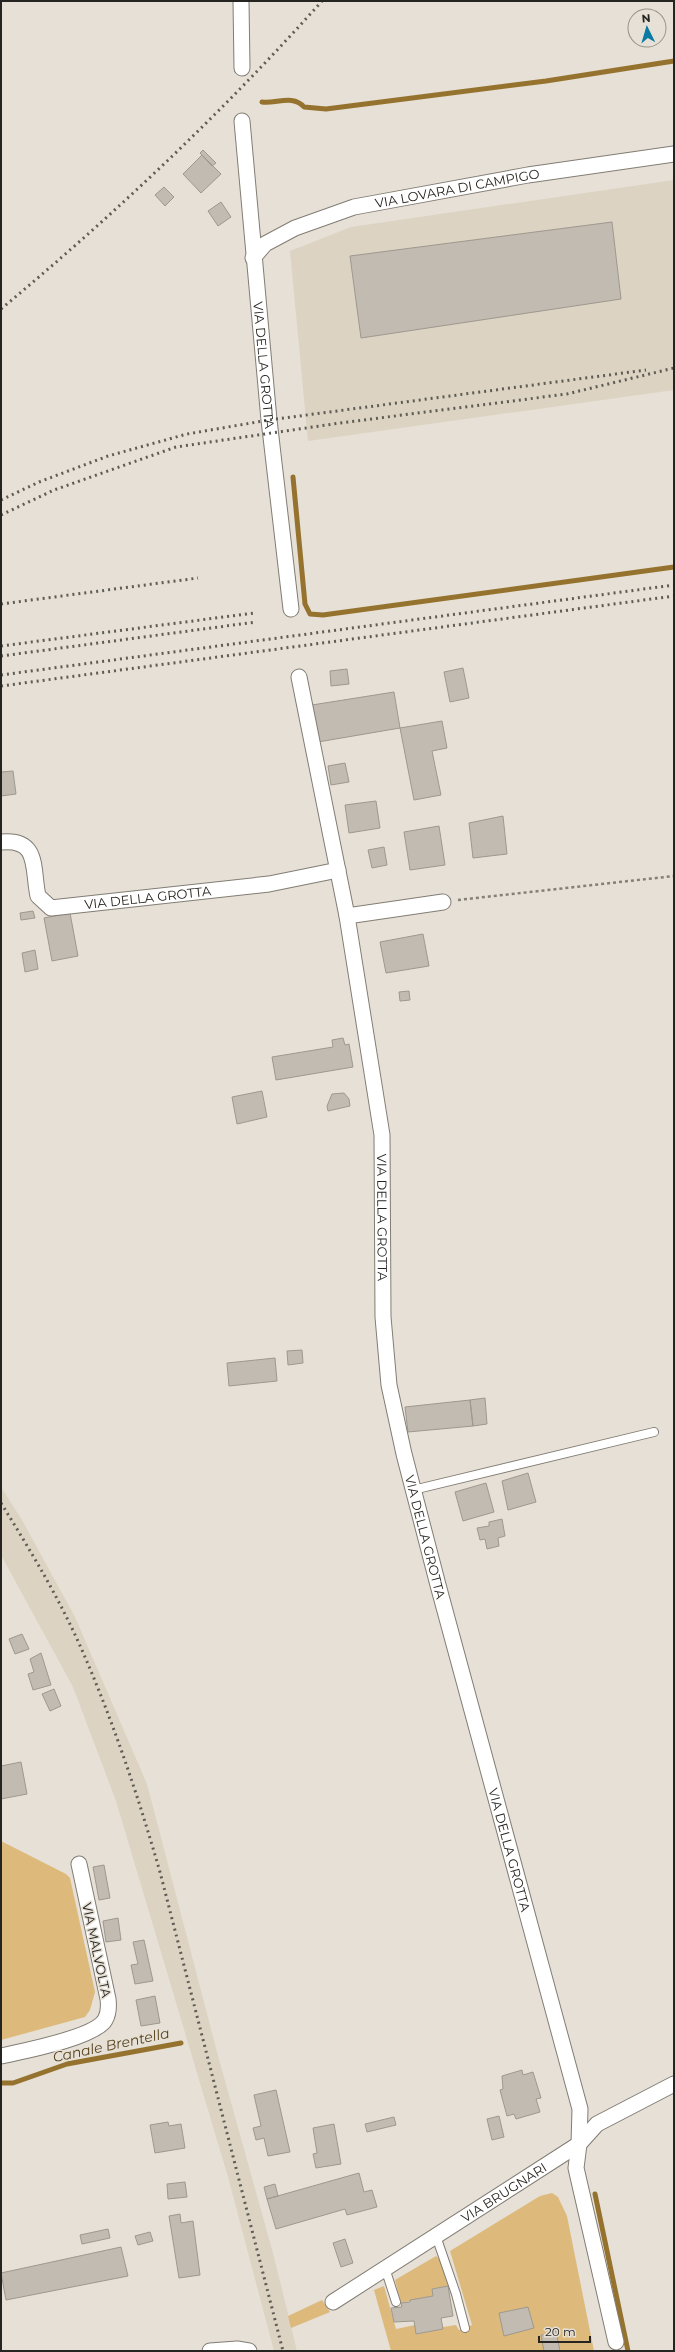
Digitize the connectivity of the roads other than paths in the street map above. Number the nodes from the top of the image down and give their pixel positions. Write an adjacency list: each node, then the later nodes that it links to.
1 (241, 1): 2 (street)
2 (242, 68)
3 (242, 121): 5 (street, VIA DELLA GROTTA)
4 (674, 154): 5 (street, VIA LOVARA DI CAMPIGO)
5 (253, 258): 6 (street, VIA DELLA GROTTA)
6 (291, 608)
7 (300, 677): 9 (street, VIA DELLA GROTTA)
8 (1, 842): 9 (street, VIA DELLA GROTTA)
9 (338, 870): 11 (street, VIA DELLA GROTTA)
10 (443, 902): 11 (street)
11 (346, 916): 13 (street, VIA DELLA GROTTA)
12 (654, 1432): 13 (lane)
13 (413, 1490): 17 (street, VIA DELLA GROTTA)
14 (80, 1864): 15 (street, VIA MALVOLTA)
15 (1, 2056)
16 (674, 2084): 17 (street, VIA BRUGNARI)
17 (579, 2144): 18 (street, VIA BRUGNARI); 23 (street, VIA DELLA GROTTA)
18 (436, 2236): 19 (street, VIA BRUGNARI); 22 (lane)
19 (385, 2268): 20 (street, VIA BRUGNARI); 21 (lane)
20 (333, 2302)
21 (396, 2302)
22 (465, 2328)
23 (616, 2342)
24 (210, 2351): 25 (street)
25 (249, 2351)

